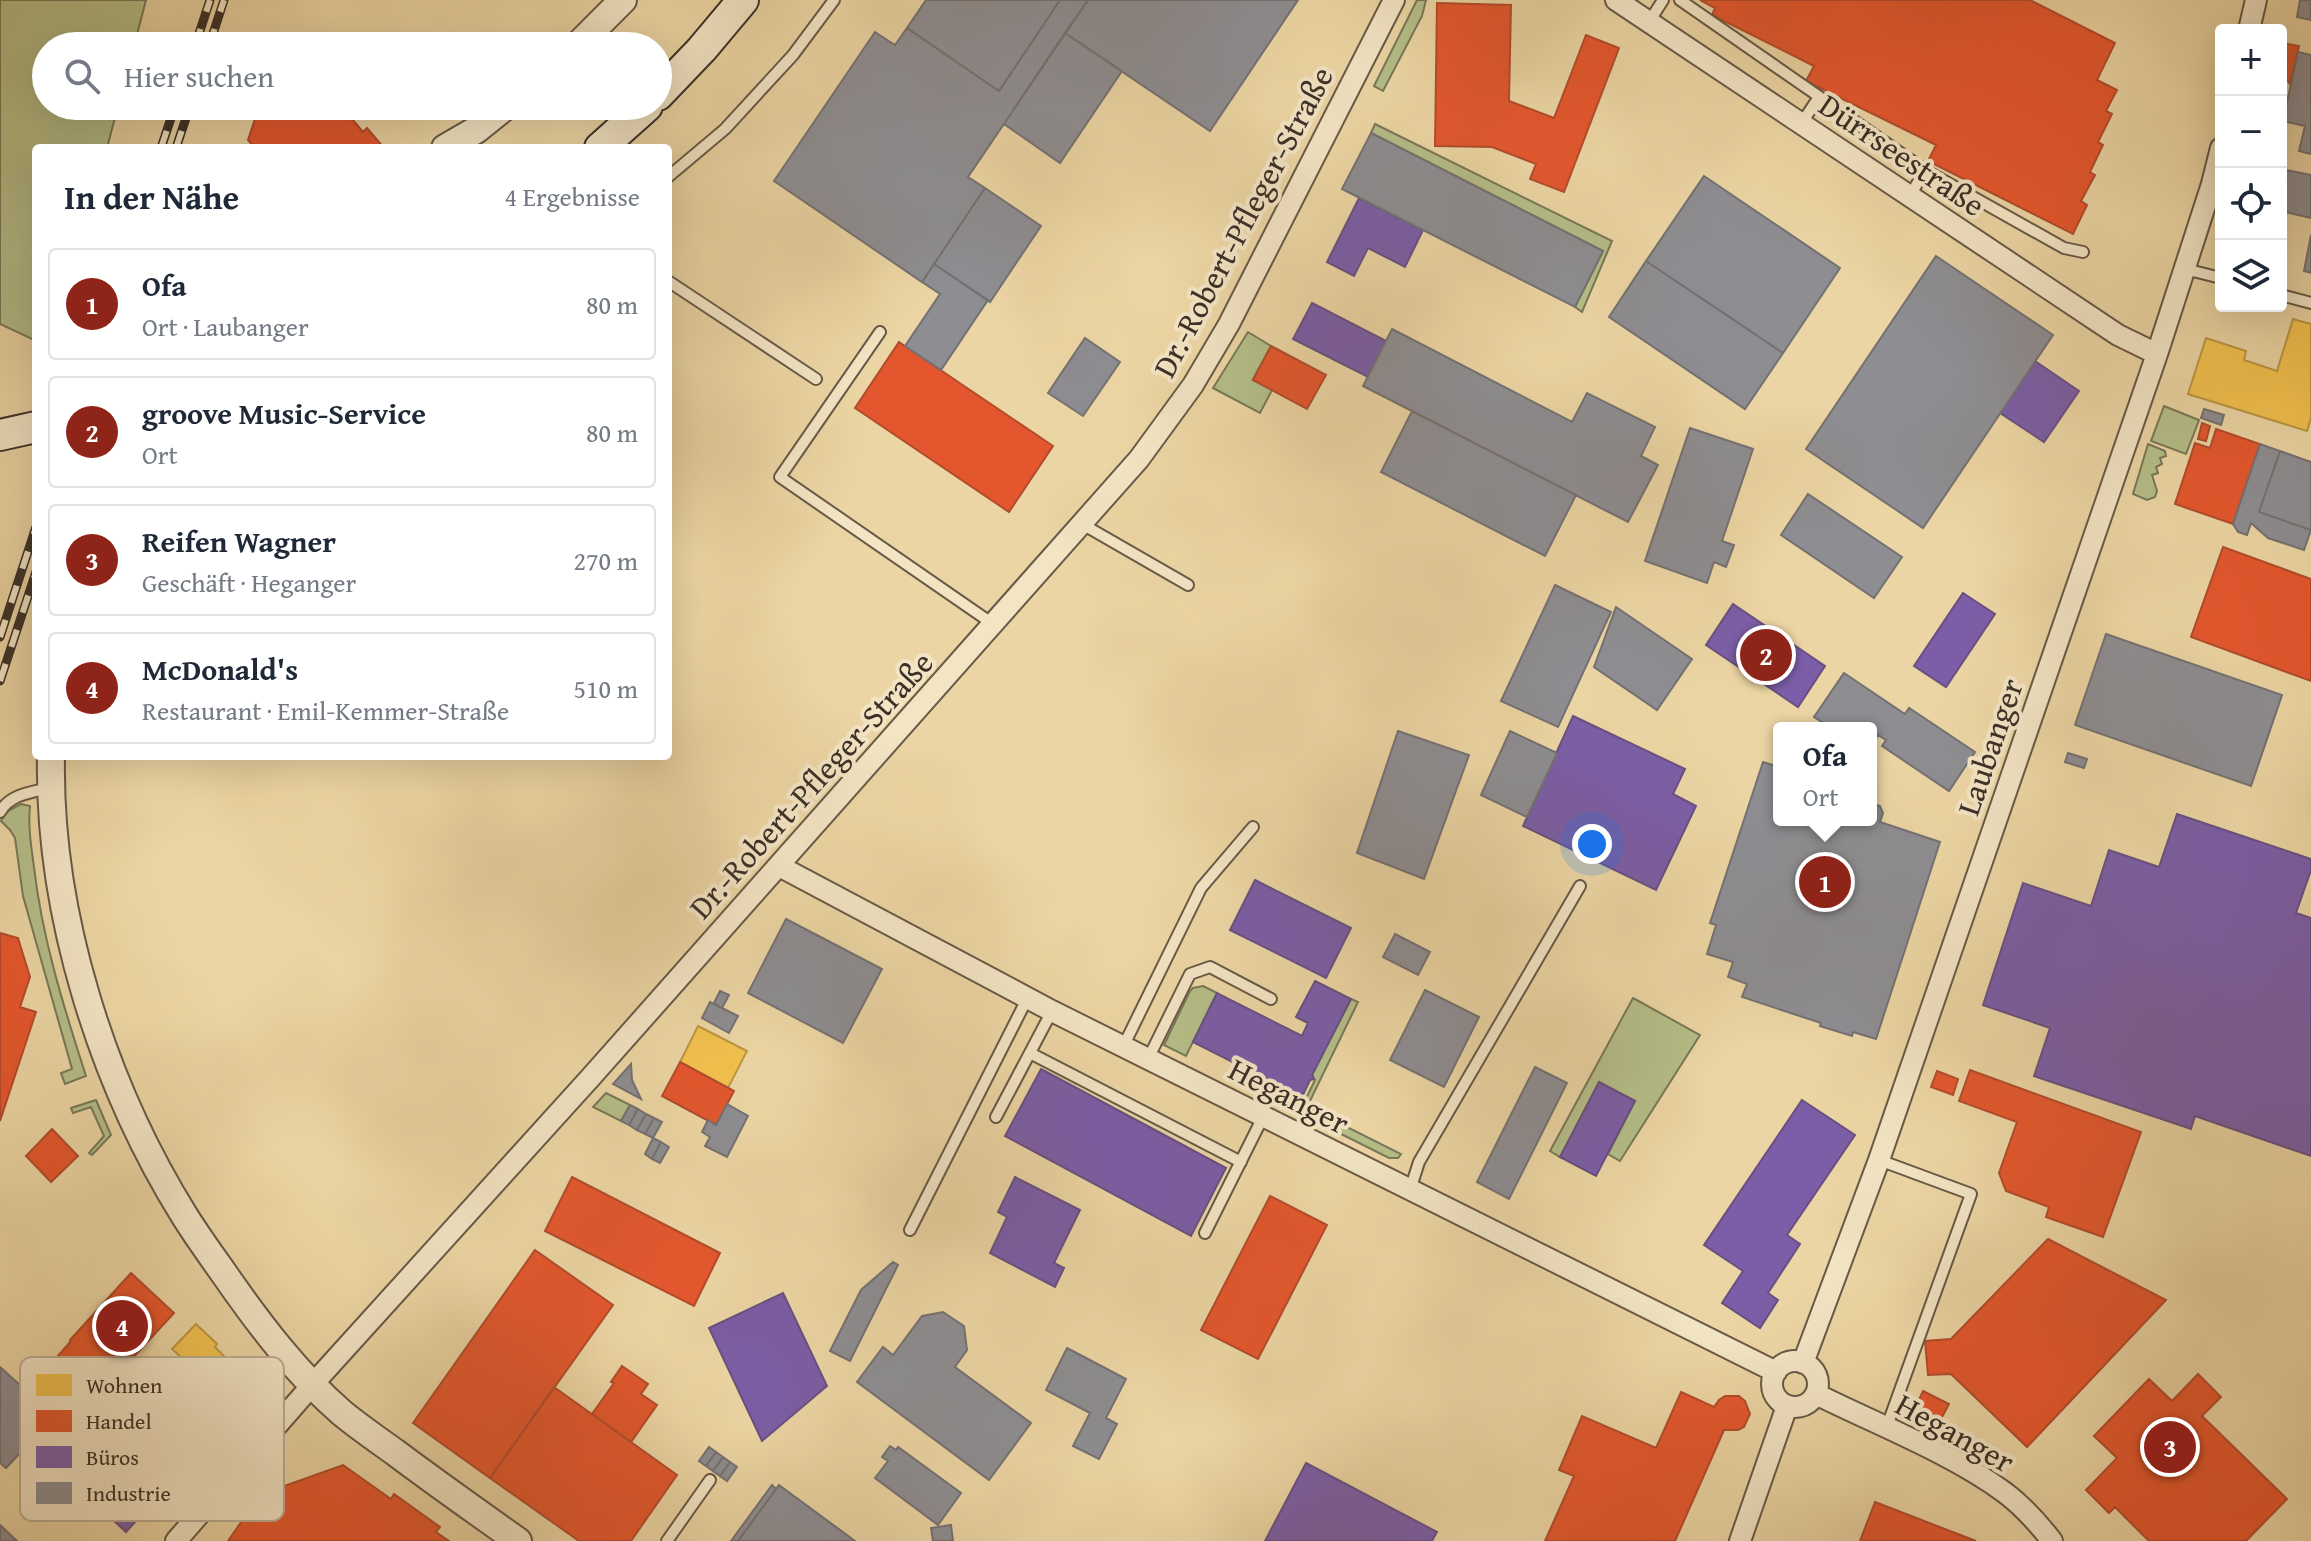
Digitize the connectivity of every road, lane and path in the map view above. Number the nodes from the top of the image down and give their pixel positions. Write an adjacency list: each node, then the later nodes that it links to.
1 (623, 0): 11 (street)
2 (743, 0): 12 (main road)
3 (834, 0): 21 (lane)
4 (1394, 0): 34 (street, Dr.-Robert-Pfleger-Straße)
5 (1616, 0): 9 (street, Dürrseestraße)
6 (1663, 0): 9 (lane)
7 (1680, 0): 13 (lane)
8 (2256, 0): 10 (street)
9 (1649, 22): 16 (street, Dürrseestraße)
10 (2250, 24)
11 (591, 32)
12 (672, 80)
13 (1819, 97): 16 (lane); 20 (lane)
14 (488, 120): 17 (street)
15 (631, 120): 18 (main road)
16 (1801, 124): 22 (street, Dürrseestraße)
17 (452, 144)
18 (604, 144)
19 (2216, 168): 24 (street, Laubanger)
20 (1925, 170): 22 (lane); 23 (lane)
21 (672, 174)
22 (1910, 196): 30 (street, Dürrseestraße)
23 (2083, 252)
24 (2185, 269): 25 (lane); 30 (street, Laubanger)
25 (2215, 276)
26 (672, 284): 31 (lane)
27 (2287, 297): 28 (lane)
28 (2311, 303)
29 (880, 332): 36 (lane)
30 (2157, 354): 51 (street, Laubanger)
31 (816, 379)
32 (32, 428): 33 (main road)
33 (0, 435)
34 (1082, 524): 35 (lane); 36 (street, Dr.-Robert-Pfleger-Straße)
35 (1188, 585)
36 (993, 624): 41 (street, Dr.-Robert-Pfleger-Straße)
37 (51, 760): 38 (street)
38 (50, 788): 39 (lane); 58 (street)
39 (0, 812)
40 (1253, 827): 46 (lane)
41 (779, 866): 43 (street, Heganger); 58 (street, Dr.-Robert-Pfleger-Straße)
42 (1580, 886): 53 (lane)
43 (1027, 999): 45 (street, Heganger); 54 (lane)
44 (1271, 999): 48 (lane)
45 (1052, 1011): 46 (street, Heganger); 47 (lane)
46 (1123, 1047): 48 (street, Heganger)
47 (1030, 1053): 49 (lane); 52 (lane)
48 (1148, 1059): 50 (street, Heganger)
49 (996, 1117)
50 (1263, 1117): 52 (lane); 53 (street, Heganger)
51 (1879, 1160): 56 (street, Laubanger); 62 (lane)
52 (1241, 1162): 55 (lane)
53 (1410, 1190): 57 (street, Heganger)
54 (910, 1230)
55 (1205, 1233)
56 (1803, 1363): 57 (street); 59 (street)
57 (1776, 1372): 60 (street)
58 (313, 1384): 61 (street, Dr.-Robert-Pfleger-Straße); 66 (street)
59 (1816, 1394): 60 (street); 62 (street, Heganger)
60 (1787, 1406): 68 (street)
61 (284, 1417)
62 (1886, 1429): 69 (street, Heganger)
63 (710, 1480): 67 (lane)
64 (193, 1521): 65 (street, Dr.-Robert-Pfleger-Straße)
65 (176, 1541)
66 (518, 1541)
67 (667, 1541)
68 (1740, 1541)
69 (2052, 1541)

